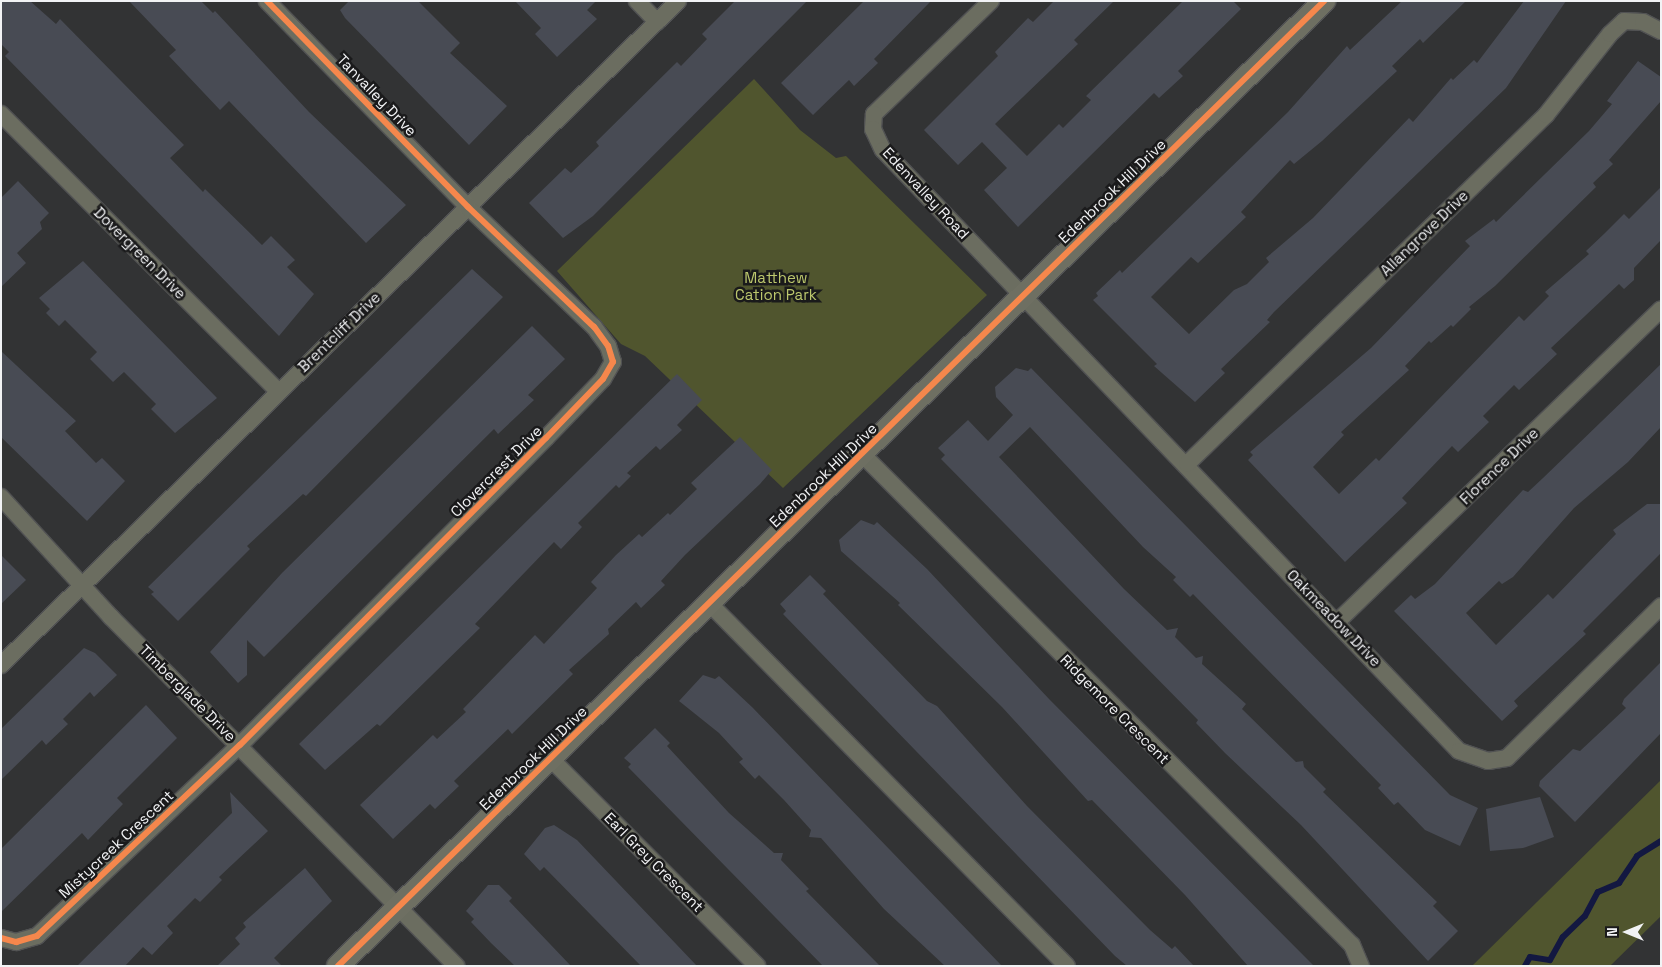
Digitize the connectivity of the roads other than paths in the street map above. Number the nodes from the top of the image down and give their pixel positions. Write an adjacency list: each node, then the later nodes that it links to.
1 (267, 1): 9 (street, Tanvalley Drive)
2 (637, 1): 6 (street)
3 (678, 1): 6 (street, Brentcliff Drive)
4 (991, 1): 10 (street, Edenvalley Road)
5 (1324, 1): 10 (street, Edenbrook Hill Drive)
6 (657, 22): 9 (street, Brentcliff Drive)
7 (1661, 31): 14 (street, Allangrove Drive)
8 (5, 124): 12 (street, Dovergreen Drive)
9 (468, 206): 12 (street, Brentcliff Drive); 21 (street, Clovercrest Drive)
10 (1024, 294): 13 (street, Edenbrook Hill Drive); 14 (street, Oakmeadow Drive)
11 (1661, 309): 19 (street, Florence Drive)
12 (278, 391): 16 (street, Brentcliff Drive)
13 (863, 455): 17 (street, Edenbrook Hill Drive); 29 (street, Ridgemore Crescent)
14 (1187, 464): 19 (street, Oakmeadow Drive)
15 (1, 497): 16 (street, Timberglade Drive)
16 (84, 584): 20 (street, Brentcliff Drive); 21 (street, Timberglade Drive)
17 (710, 604): 22 (street, Edenbrook Hill Drive); 28 (street)
18 (1661, 606): 19 (street, Oakmeadow Drive)
19 (1337, 622)
20 (1, 665)
21 (240, 745): 23 (street, Timberglade Drive); 24 (street, Mistycreek Crescent)
22 (551, 759): 23 (street, Edenbrook Hill Drive); 27 (street, Earl Grey Crescent)
23 (400, 906): 25 (street, Edenbrook Hill Drive); 26 (street, Timberglade Drive)
24 (1, 938)
25 (338, 966)
26 (456, 966)
27 (757, 966)
28 (1067, 966)
29 (1361, 966)

